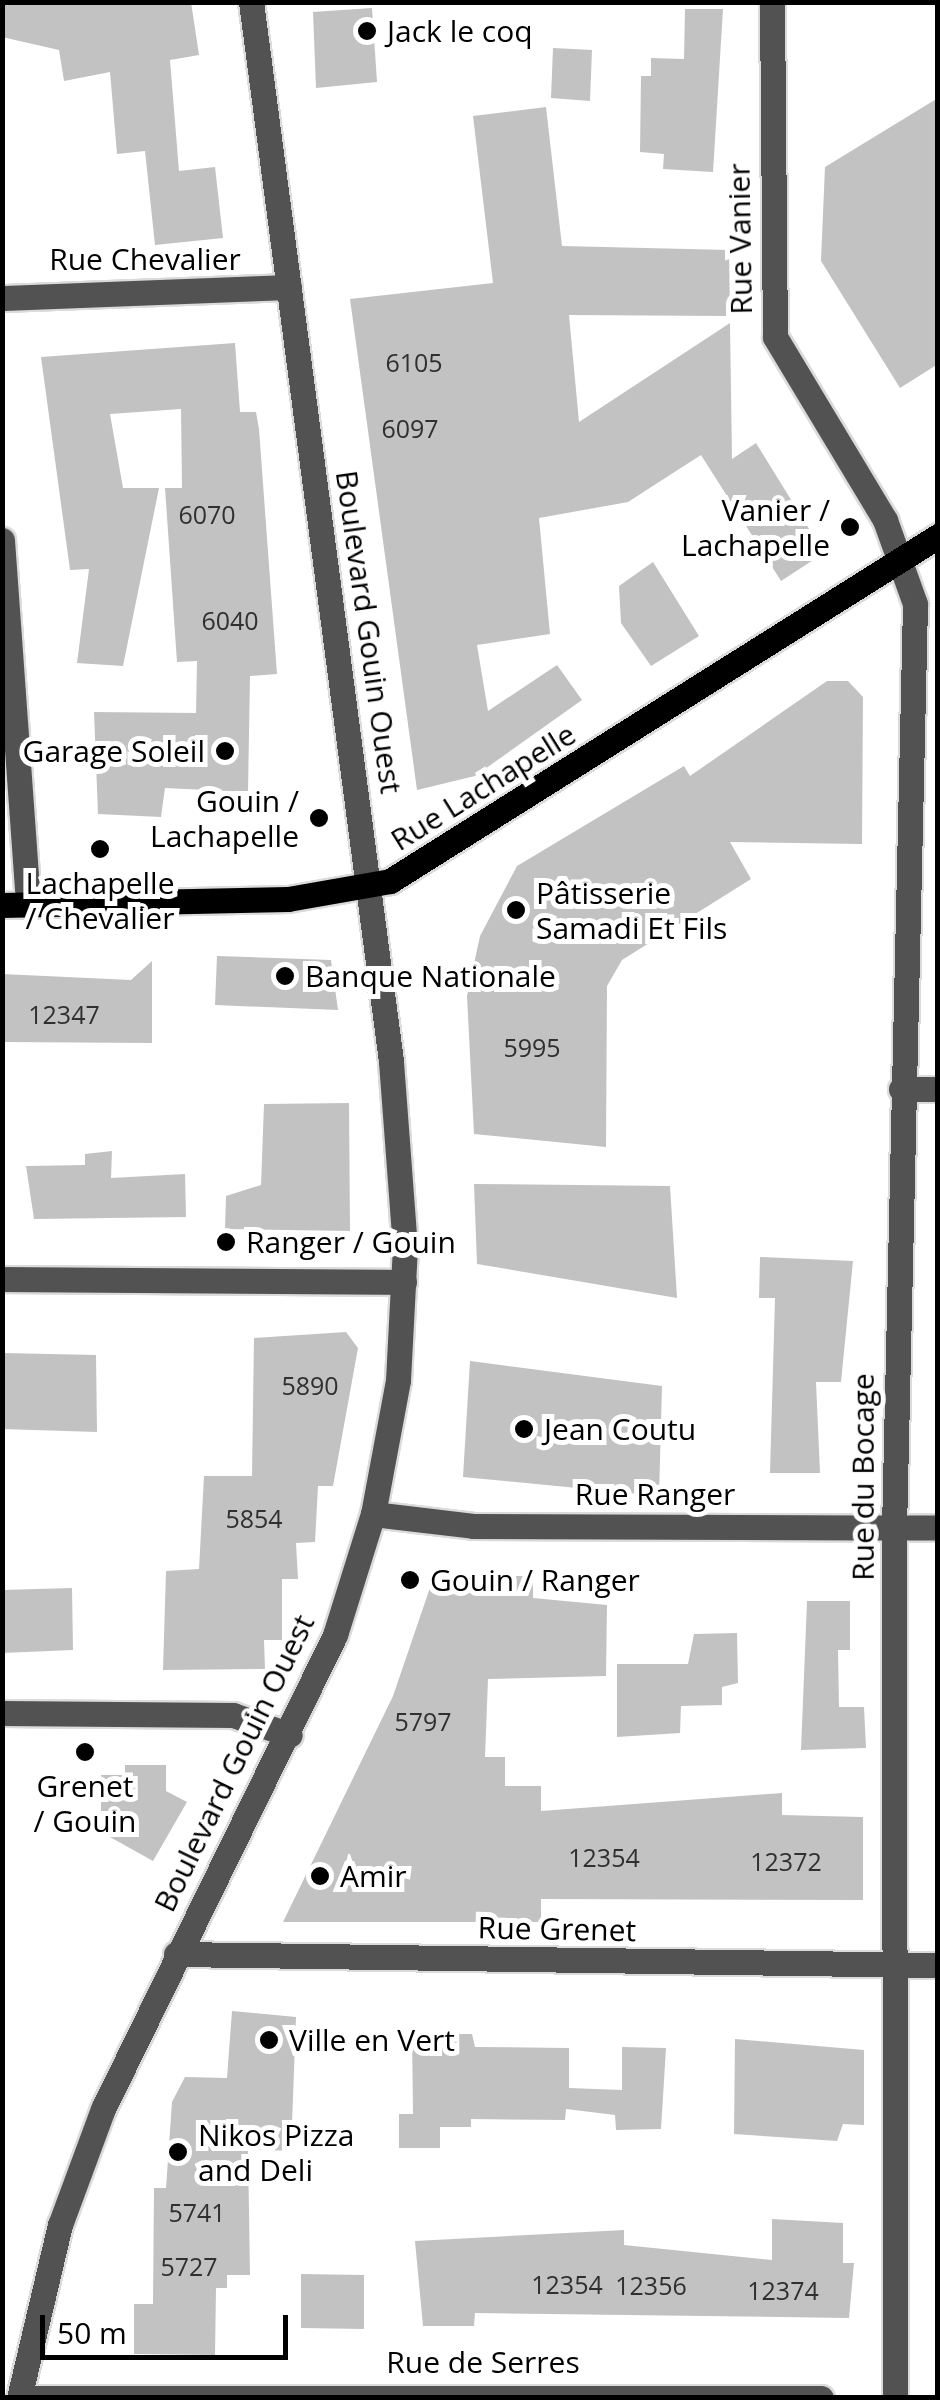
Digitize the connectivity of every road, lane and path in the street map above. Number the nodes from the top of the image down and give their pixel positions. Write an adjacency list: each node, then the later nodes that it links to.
1 (251, 2): 3 (street, Boulevard Gouin Ouest)
2 (772, 2): 7 (street, Rue Vanier)
3 (289, 288): 4 (street, Rue Chevalier); 8 (street, Boulevard Gouin Ouest)
4 (2, 298)
5 (938, 536): 7 (main road, Rue Lachapelle)
6 (2, 540): 9 (street)
7 (902, 560): 8 (main road, Rue Lachapelle); 10 (street, Rue du Bocage)
8 (371, 886): 9 (main road, Rue Lachapelle); 13 (street, Boulevard Gouin Ouest)
9 (15, 905)
10 (901, 1089): 11 (street); 15 (street, Rue du Bocage)
11 (938, 1089)
12 (2, 1279): 13 (street)
13 (404, 1282): 14 (street, Boulevard Gouin Ouest)
14 (373, 1514): 15 (street, Rue Ranger); 18 (street, Boulevard Gouin Ouest)
15 (894, 1528): 16 (street, Rue Ranger); 20 (street, Rue du Bocage)
16 (938, 1528)
17 (2, 1713): 18 (street)
18 (290, 1735): 19 (street, Boulevard Gouin Ouest)
19 (176, 1954): 20 (street, Rue Grenet); 22 (street, Boulevard Gouin Ouest)
20 (899, 1965): 21 (street, Rue Grenet); 24 (street, Rue du Bocage)
21 (938, 1965)
22 (21, 2398): 23 (street, Rue de Serres)
23 (822, 2398)
24 (895, 2398)

